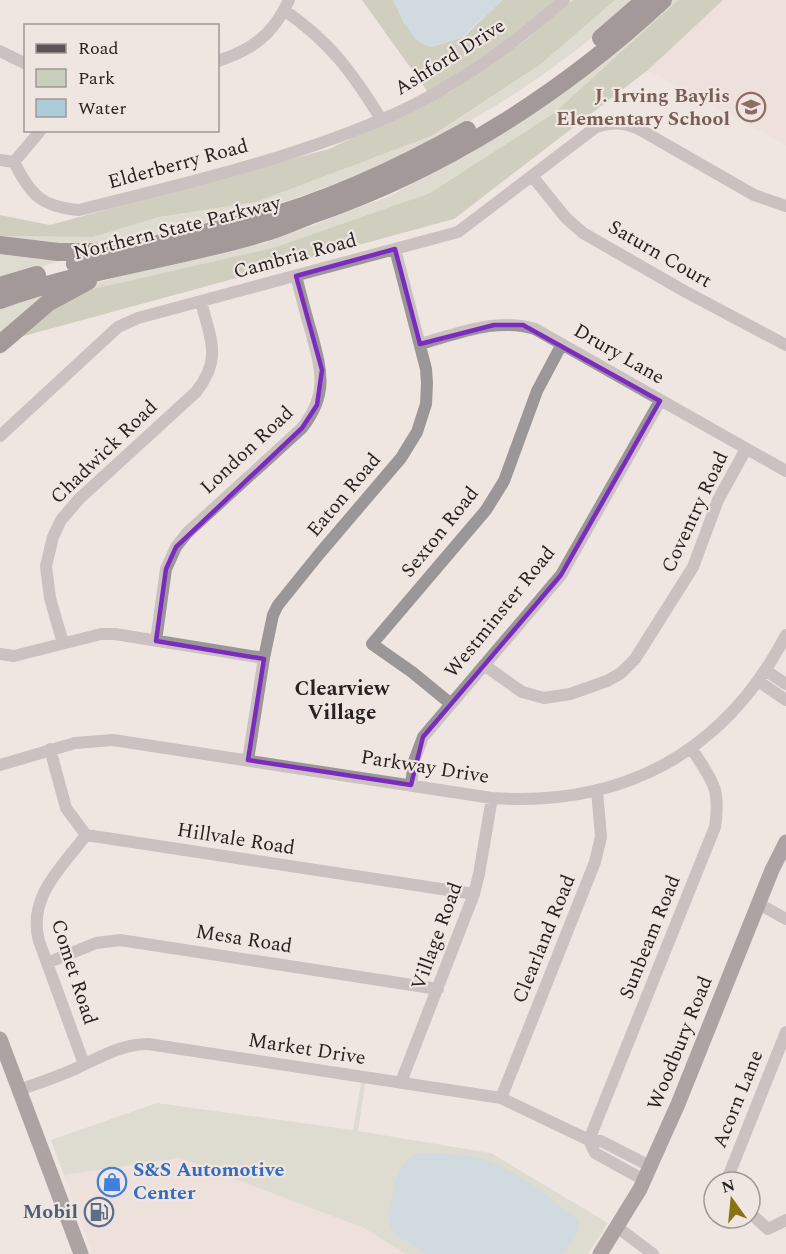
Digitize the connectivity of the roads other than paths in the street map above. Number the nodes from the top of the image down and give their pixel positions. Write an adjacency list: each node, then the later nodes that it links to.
1 (564, 0): 8 (street, Ashford Drive)
2 (645, 0): 16 (highway, Northern State Parkway)
3 (663, 0): 16 (highway, Northern State Parkway)
4 (286, 5): 6 (street); 8 (street)
5 (0, 51): 7 (street)
6 (219, 61)
7 (24, 63)
8 (381, 119): 11 (street, Elderberry Road)
9 (39, 132): 11 (street)
10 (0, 160): 11 (street)
11 (14, 162)
12 (532, 176): 13 (street, Cambria Road); 15 (street, Cambria Road); 24 (street, Saturn Court)
13 (786, 206)
14 (0, 245): 16 (highway)
15 (395, 249): 17 (street, Cambria Road); 22 (street, Eaton Road)
16 (136, 256): 18 (highway, Northern State Parkway); 19 (highway, Northern State Parkway); 21 (highway)
17 (296, 276): 20 (street, Cambria Road); 30 (street, London Road)
18 (0, 286)
19 (0, 300)
20 (201, 301): 26 (street, Cambria Road); 31 (street, Chadwick Road)
21 (0, 344)
22 (420, 344): 23 (street, Drury Lane); 33 (street, Eaton Road)
23 (562, 344): 25 (street, Drury Lane); 38 (street, Sexton Road)
24 (786, 345)
25 (660, 401): 27 (street, Drury Lane); 34 (street, Westminster Road)
26 (0, 436)
27 (746, 449): 28 (street, Drury Lane); 34 (street, Coventry Road)
28 (786, 471)
29 (786, 634): 35 (street, Parkway Drive)
30 (156, 641): 31 (street); 33 (street)
31 (63, 643): 32 (street)
32 (0, 654)
33 (264, 658): 41 (street, Eaton Road)
34 (484, 665): 38 (street, Westminster Road)
35 (761, 676): 36 (street); 37 (street); 40 (street, Parkway Drive)
36 (786, 684)
37 (786, 700)
38 (450, 704): 43 (street, Westminster Road)
39 (50, 749): 41 (street, Parkway Drive); 42 (street, Parkway Drive); 46 (street)
40 (692, 749): 44 (street, Parkway Drive); 59 (street, Sunbeam Road)
41 (248, 760): 43 (street, Parkway Drive)
42 (0, 765)
43 (411, 785): 45 (street, Parkway Drive)
44 (597, 791): 45 (street, Parkway Drive); 58 (street, Clearland Road)
45 (492, 798): 48 (street, Village Road)
46 (86, 834): 48 (street, Hillvale Road); 51 (street, Comet Road)
47 (786, 842): 49 (main road, Woodbury Road)
48 (474, 894): 52 (street, Village Road)
49 (759, 904): 50 (street); 61 (main road, Woodbury Road)
50 (786, 920)
51 (47, 963): 52 (street, Mesa Road); 55 (street, Comet Road)
52 (438, 988): 56 (street, Village Road)
53 (786, 1032): 60 (street, Acorn Lane)
54 (0, 1039): 57 (main road)
55 (84, 1064): 56 (street, Market Drive); 57 (street, Market Drive)
56 (401, 1082): 58 (street, Market Drive)
57 (19, 1090): 65 (main road)
58 (501, 1098): 59 (street, Market Drive)
59 (589, 1140): 61 (street, Market Drive)
60 (731, 1170)
61 (647, 1173): 64 (main road, Woodbury Road)
62 (786, 1220): 63 (street)
63 (762, 1224)
64 (617, 1227): 66 (main road, Woodbury Road); 67 (street)
65 (81, 1254)
66 (600, 1254)
67 (653, 1254)

